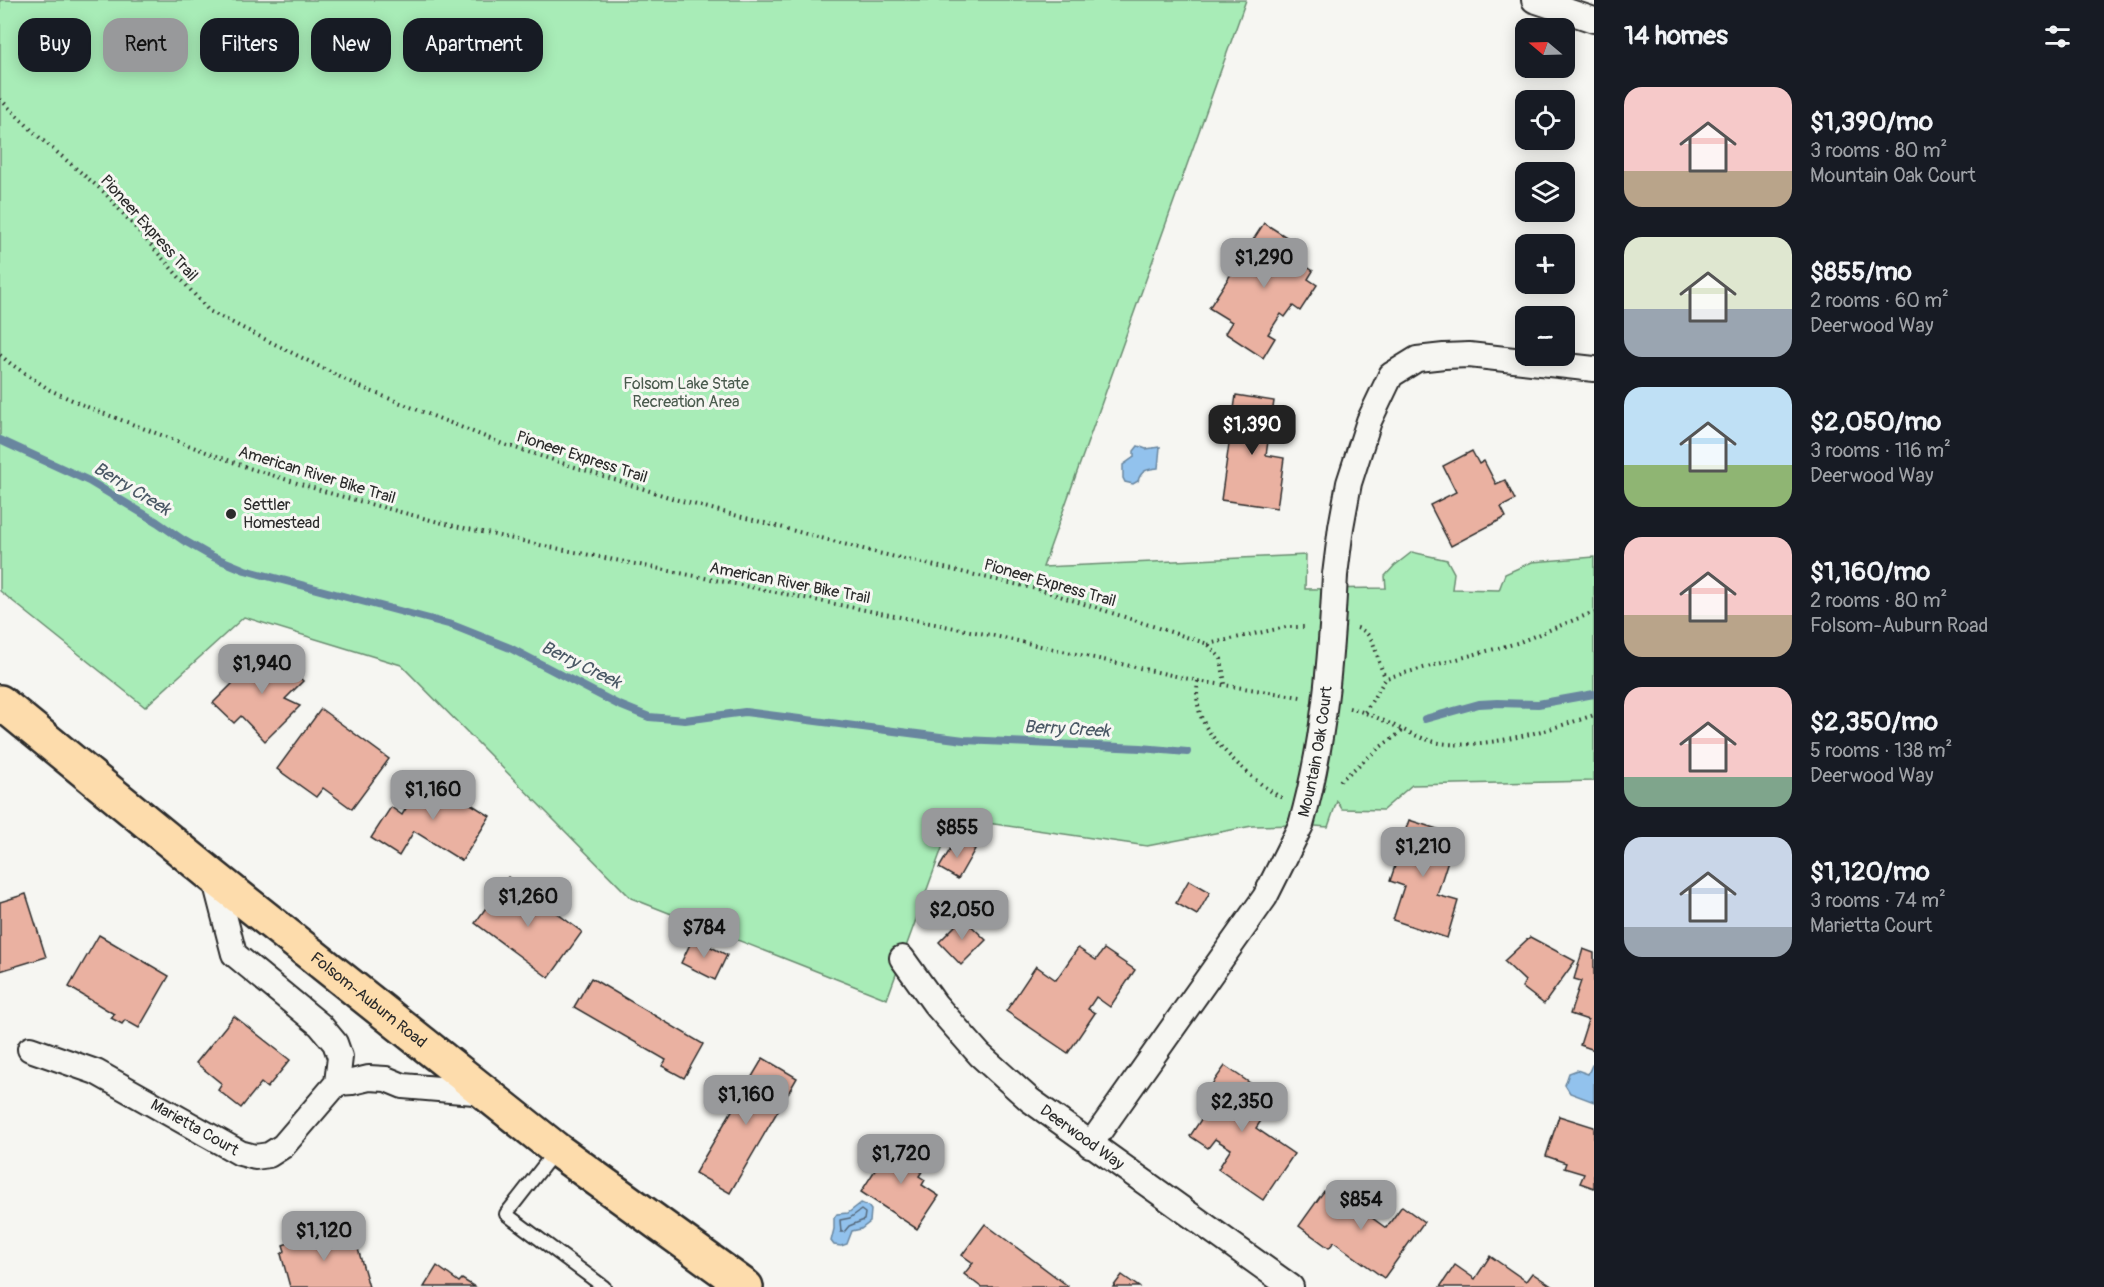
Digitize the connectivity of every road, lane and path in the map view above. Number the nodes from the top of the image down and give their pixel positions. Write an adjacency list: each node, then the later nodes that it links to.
1 (1534, 0): 2 (street)
2 (1594, 20)
3 (0, 99): 8 (path, Pioneer Express Trail)
4 (0, 355): 10 (path, American River Bike Trail)
5 (1594, 369): 7 (street, Mountain Oak Court, bridge)
6 (1594, 612): 9 (path)
7 (1331, 628): 8 (path); 9 (path); 18 (street, Mountain Oak Court, bridge)
8 (1208, 644): 11 (path)
9 (1386, 678): 15 (path)
10 (1198, 681): 11 (path, American River Bike Trail); 19 (path)
11 (1225, 685): 12 (path, American River Bike Trail)
12 (1311, 699)
13 (0, 702): 20 (main road, Folsom-Auburn Road)
14 (1344, 707): 15 (path)
15 (1365, 712): 17 (path)
16 (1594, 715): 17 (path)
17 (1404, 730): 18 (path)
18 (1313, 780): 19 (street, Mountain Oak Court, bridge)
19 (1303, 816): 25 (street, Mountain Oak Court)
20 (214, 877): 23 (street); 24 (main road, Folsom-Auburn Road)
21 (902, 958): 25 (street, Deerwood Way)
22 (30, 1049): 23 (street, Marietta Court)
23 (337, 1083): 24 (street)
24 (486, 1093): 26 (main road, Folsom-Auburn Road)
25 (1090, 1145): 29 (street, Deerwood Way)
26 (557, 1149): 27 (lane); 28 (main road, Folsom-Auburn Road)
27 (604, 1287)
28 (746, 1287)
29 (1291, 1287)

